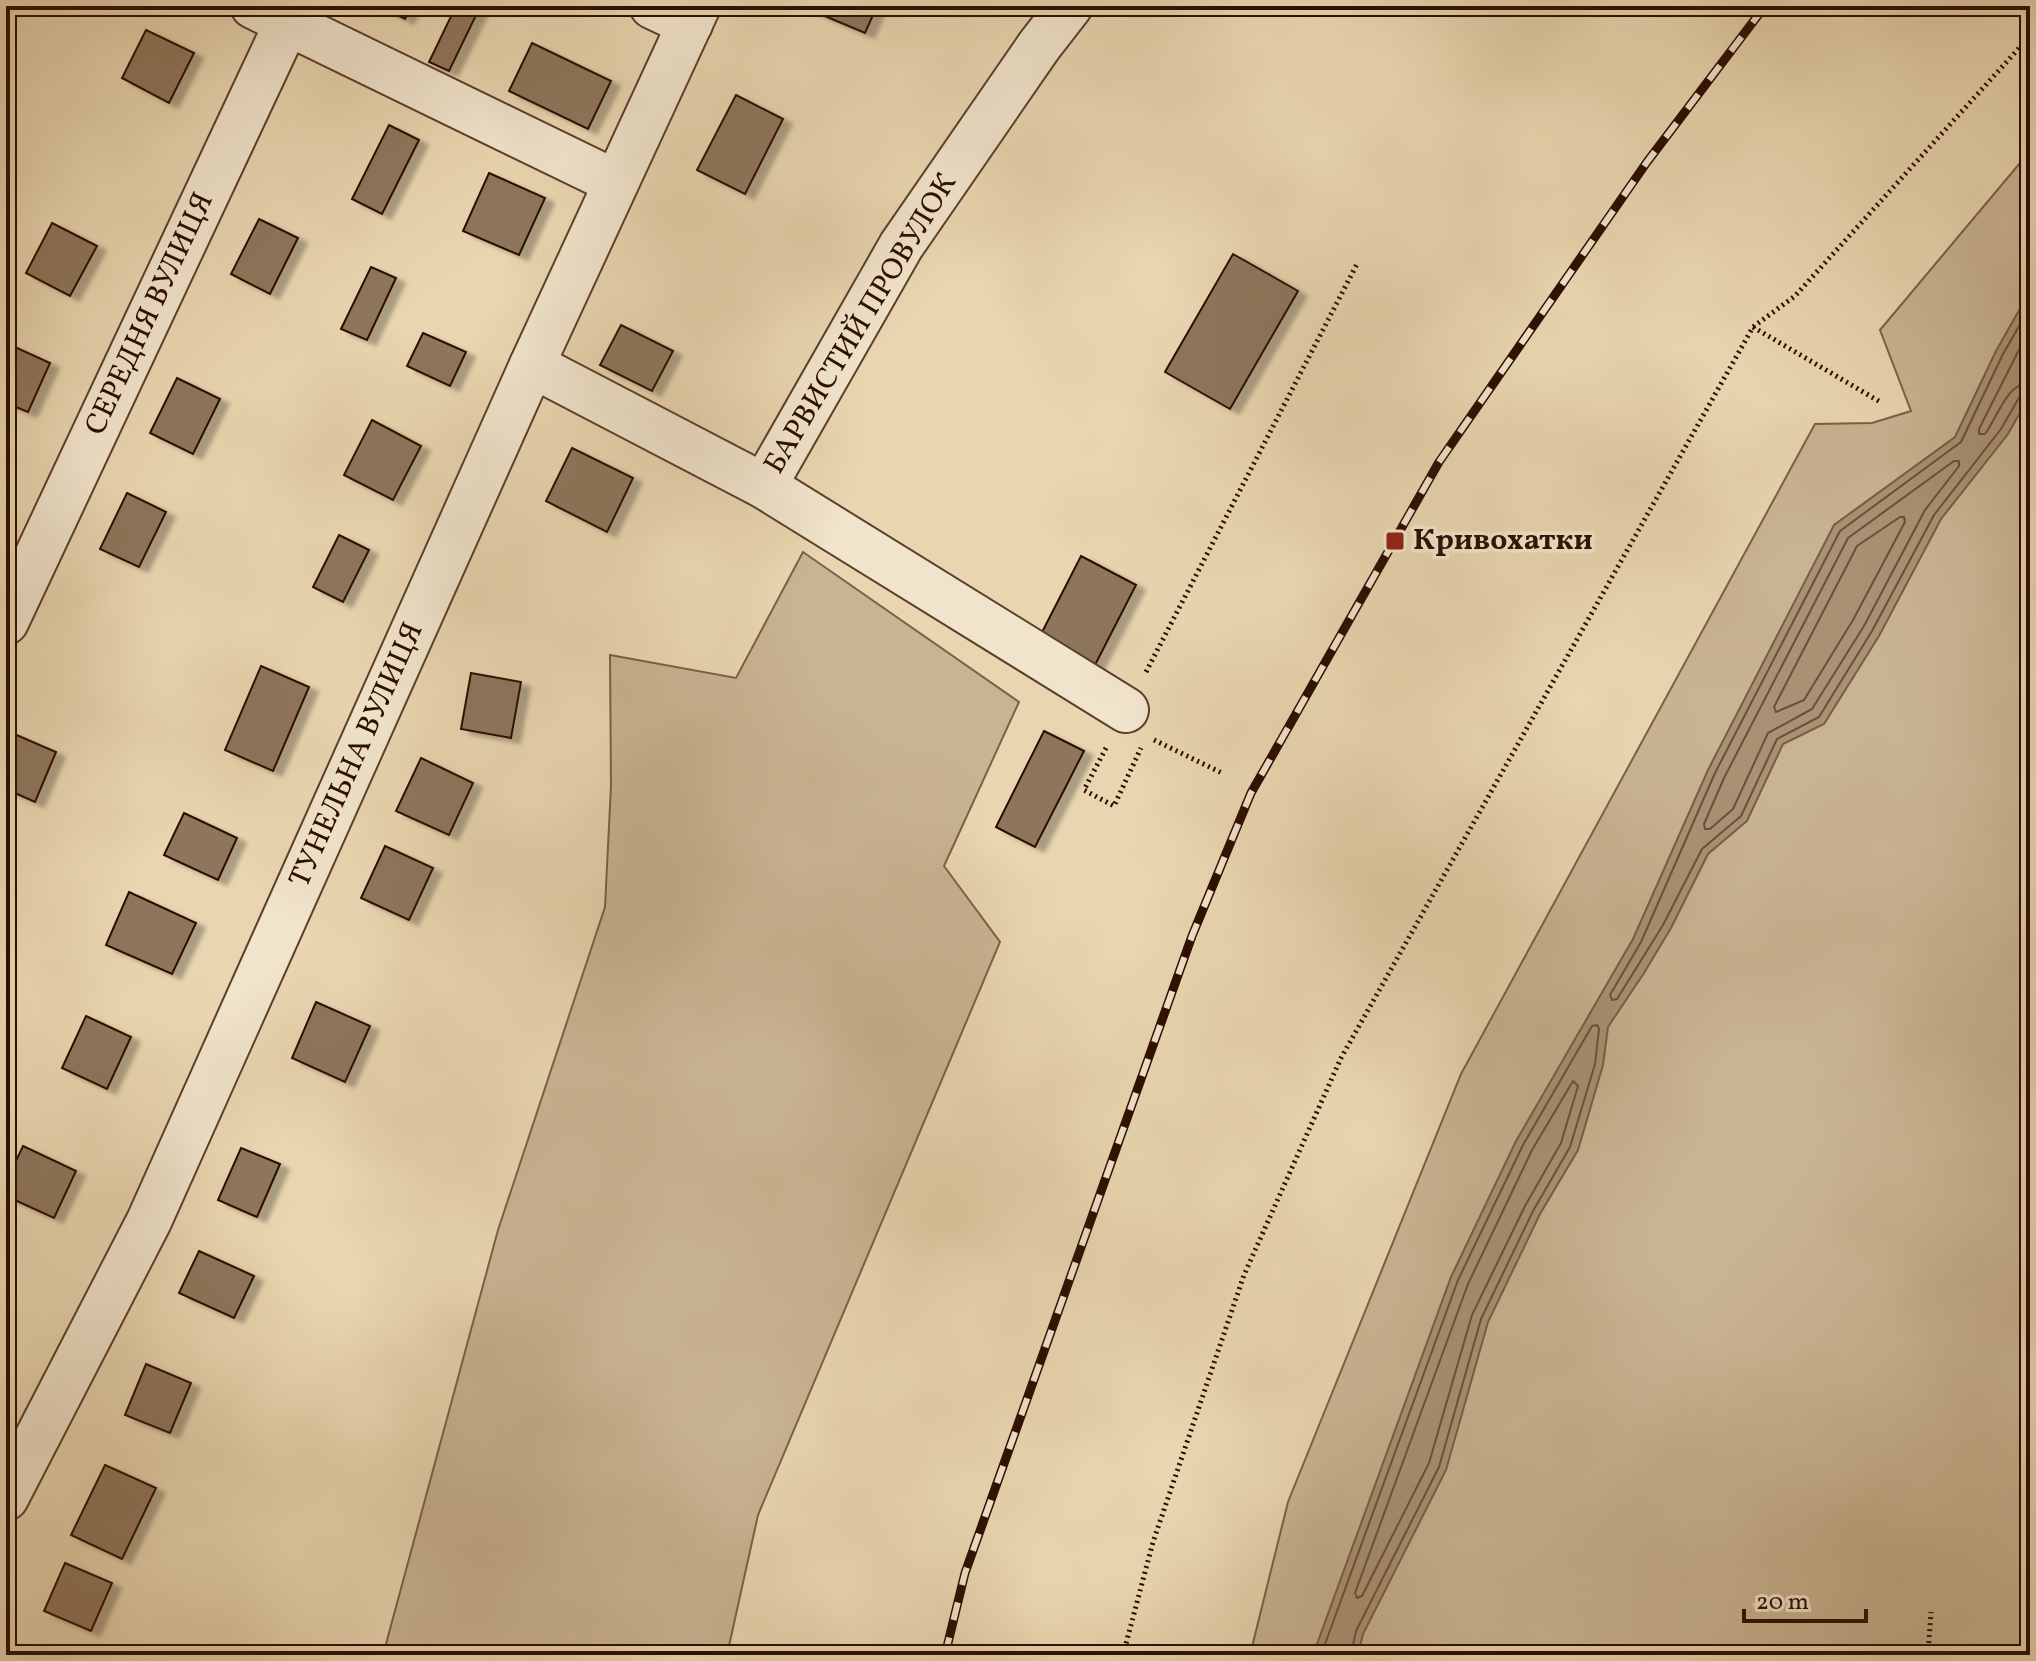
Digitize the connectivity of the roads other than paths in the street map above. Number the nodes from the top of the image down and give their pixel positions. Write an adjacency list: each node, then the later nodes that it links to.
1 (1070, 6): 6 (street, БАРВИСТИЙ ПРОВУЛОК)
2 (278, 11): 4 (street); 7 (street, СЕРЕДНЯ ВУЛИЦЯ)
3 (680, 12): 4 (street, ТУНЕЛЬНА ВУЛИЦЯ)
4 (615, 182): 5 (street, ТУНЕЛЬНА ВУЛИЦЯ)
5 (532, 365): 6 (street, БАРВИСТИЙ ПРОВУЛОК); 9 (street, ТУНЕЛЬНА ВУЛИЦЯ)
6 (764, 486): 8 (street, БАРВИСТИЙ ПРОВУЛОК)
7 (6, 622)
8 (1126, 710)
9 (6, 1498)

